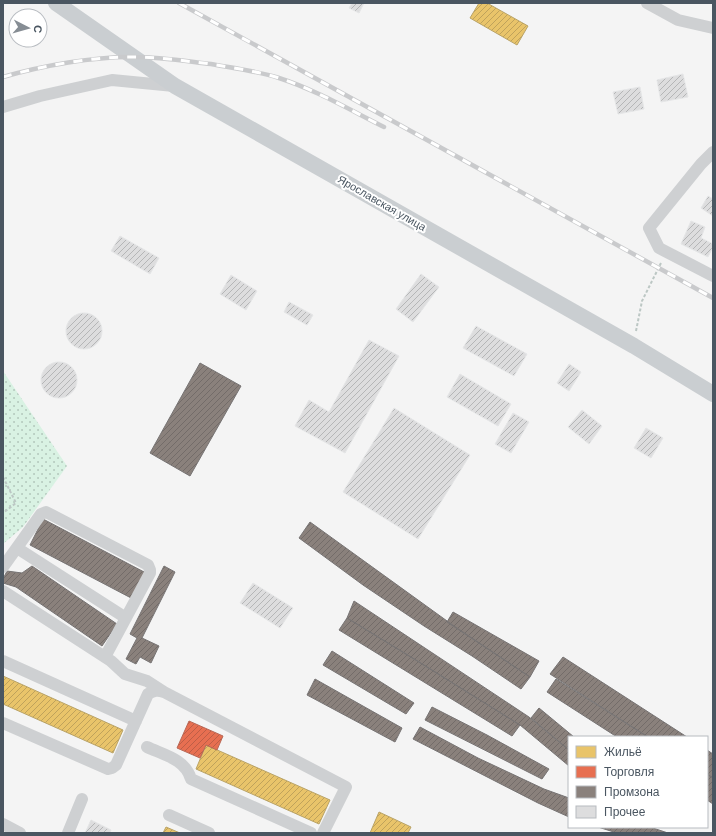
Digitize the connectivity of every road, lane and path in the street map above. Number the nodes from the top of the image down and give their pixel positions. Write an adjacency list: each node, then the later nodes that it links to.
1 (56, 3): 4 (main road, Ярославская улица)
2 (647, 3): 3 (street)
3 (713, 28)
4 (175, 86): 5 (street); 9 (main road, Ярославская улица)
5 (3, 107)
6 (713, 152): 8 (street)
7 (663, 260): 9 (path)
8 (713, 276)
9 (634, 346): 10 (main road, Ярославская улица)
10 (713, 394)
11 (3, 476): 12 (path)
12 (3, 513)
13 (17, 548): 14 (street); 16 (street); 16 (street)
14 (3, 567)
15 (3, 591): 17 (street)
16 (126, 618): 17 (street)
17 (105, 658): 19 (street)
18 (3, 661): 20 (street)
19 (164, 692): 20 (street); 30 (street)
20 (136, 721): 21 (street)
21 (3, 723)
22 (147, 747): 29 (street)
23 (82, 799): 27 (street)
24 (169, 815): 28 (street)
25 (3, 824): 26 (street)
26 (20, 833)
27 (68, 833)
28 (209, 833)
29 (311, 833)
30 (323, 833)

